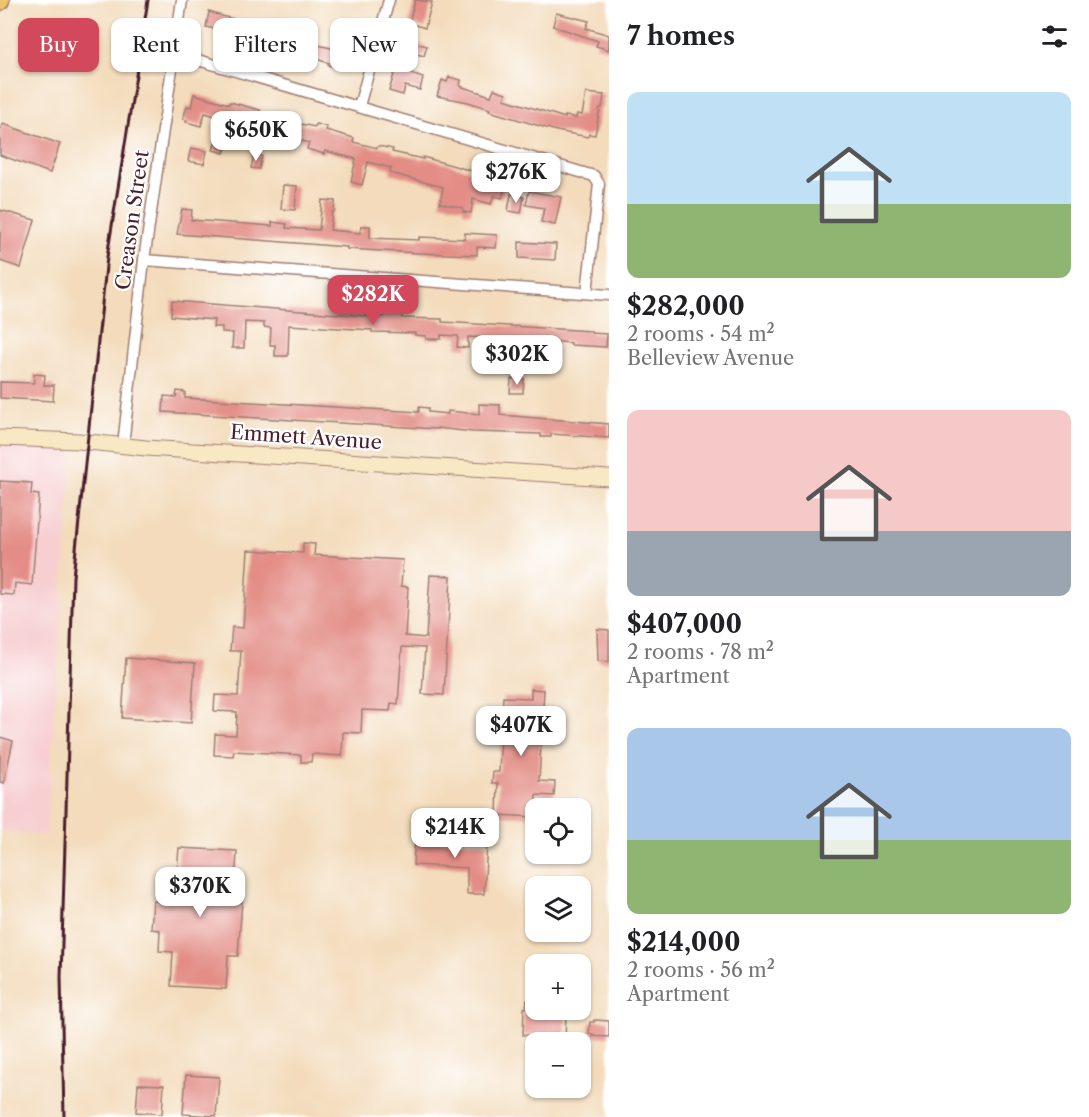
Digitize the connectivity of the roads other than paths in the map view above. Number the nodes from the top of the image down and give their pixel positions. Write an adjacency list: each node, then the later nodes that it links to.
1 (182, 0): 3 (street, Creason Street)
2 (388, 0): 6 (street)
3 (179, 18)
4 (201, 61): 6 (street)
5 (171, 72): 7 (street, Creason Street)
6 (359, 106): 8 (street)
7 (144, 261): 8 (street); 11 (street, Creason Street)
8 (587, 293): 9 (street)
9 (609, 295)
10 (0, 438): 11 (street, Emmett Avenue)
11 (123, 445): 12 (street, Emmett Avenue)
12 (609, 478)

